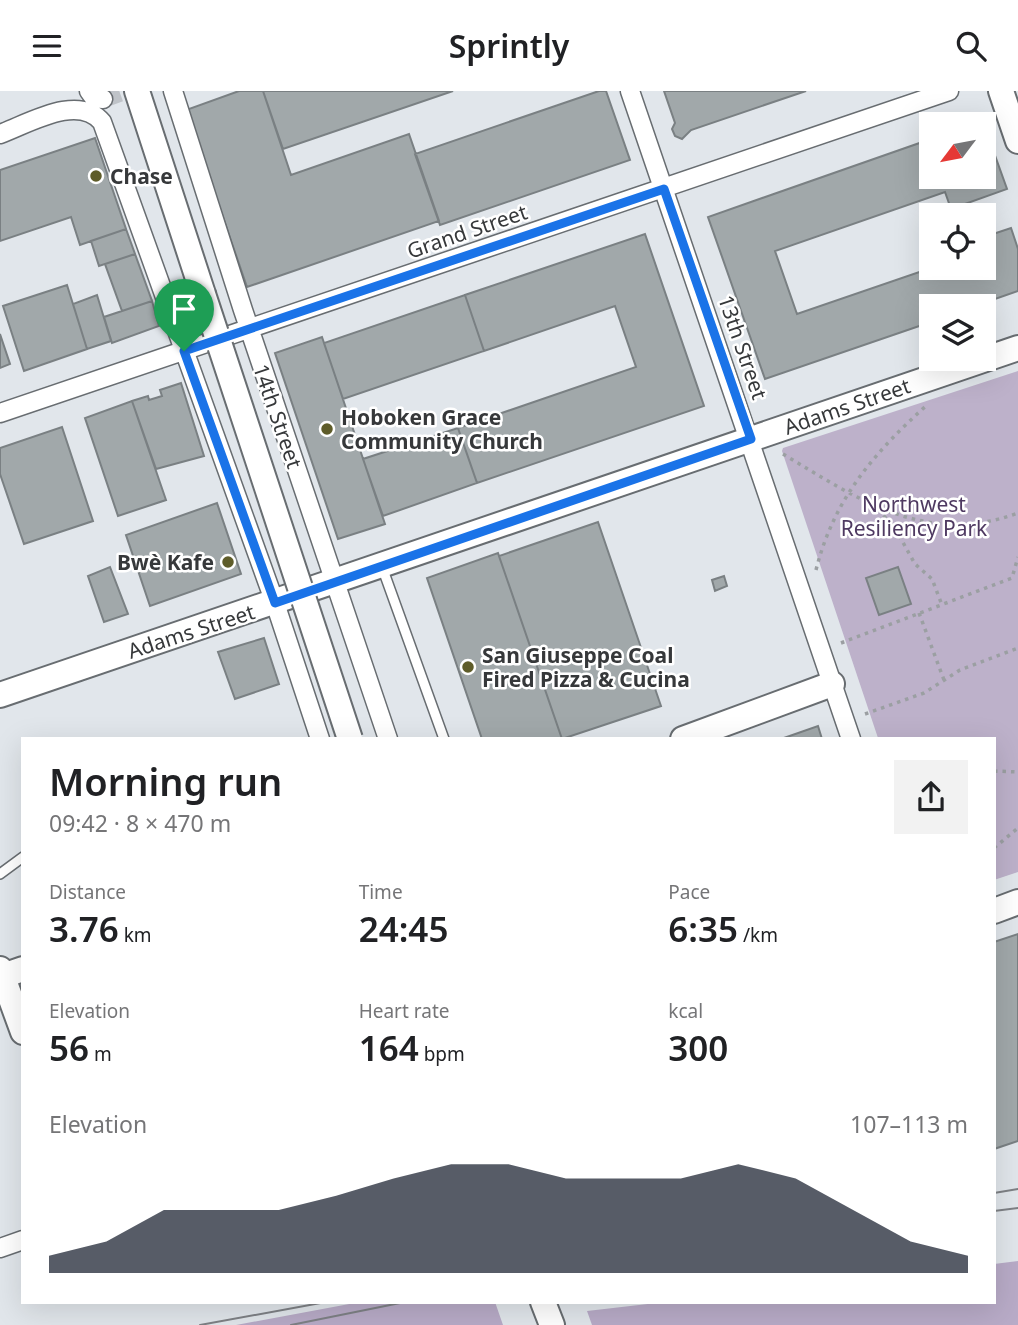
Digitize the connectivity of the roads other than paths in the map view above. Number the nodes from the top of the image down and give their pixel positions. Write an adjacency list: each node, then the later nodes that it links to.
1 (137, 91): 23 (street, 14th Street, bridge)
2 (173, 91): 10 (street, 14th Street)
3 (630, 91): 9 (street, 13th Street)
4 (949, 91): 9 (street, Grand Street)
5 (1001, 91): 8 (street)
6 (95, 101): 7 (street); 12 (street)
7 (0, 134)
8 (1018, 141)
9 (664, 189): 10 (street, Grand Street); 15 (street, 13th Street)
10 (248, 328): 12 (street, Grand Street); 17 (street, 14th Street)
11 (1018, 348): 15 (street, Adams Street)
12 (184, 351): 14 (street, Grand Street); 18 (street)
13 (187, 373): 18 (street)
14 (0, 413)
15 (751, 439): 16 (street, Adams Street); 19 (street, 13th Street)
16 (381, 566): 17 (street, Adams Street); 25 (lane)
17 (335, 582): 18 (street, Adams Street); 24 (street, 14th Street)
18 (271, 604): 20 (street, Adams Street); 21 (street); 22 (street)
19 (832, 684): 26 (street); 27 (street, 13th Street)
20 (0, 695)
21 (313, 737)
22 (319, 737)
23 (349, 737)
24 (387, 737)
25 (443, 737)
26 (688, 737)
27 (850, 737)
28 (21, 858): 29 (lane)
29 (0, 874)
30 (1018, 902): 31 (street)
31 (996, 910)
32 (6, 972): 33 (street)
33 (21, 1025)
34 (21, 1241): 35 (street)
35 (0, 1248)
36 (544, 1304): 37 (street)
37 (552, 1325)

